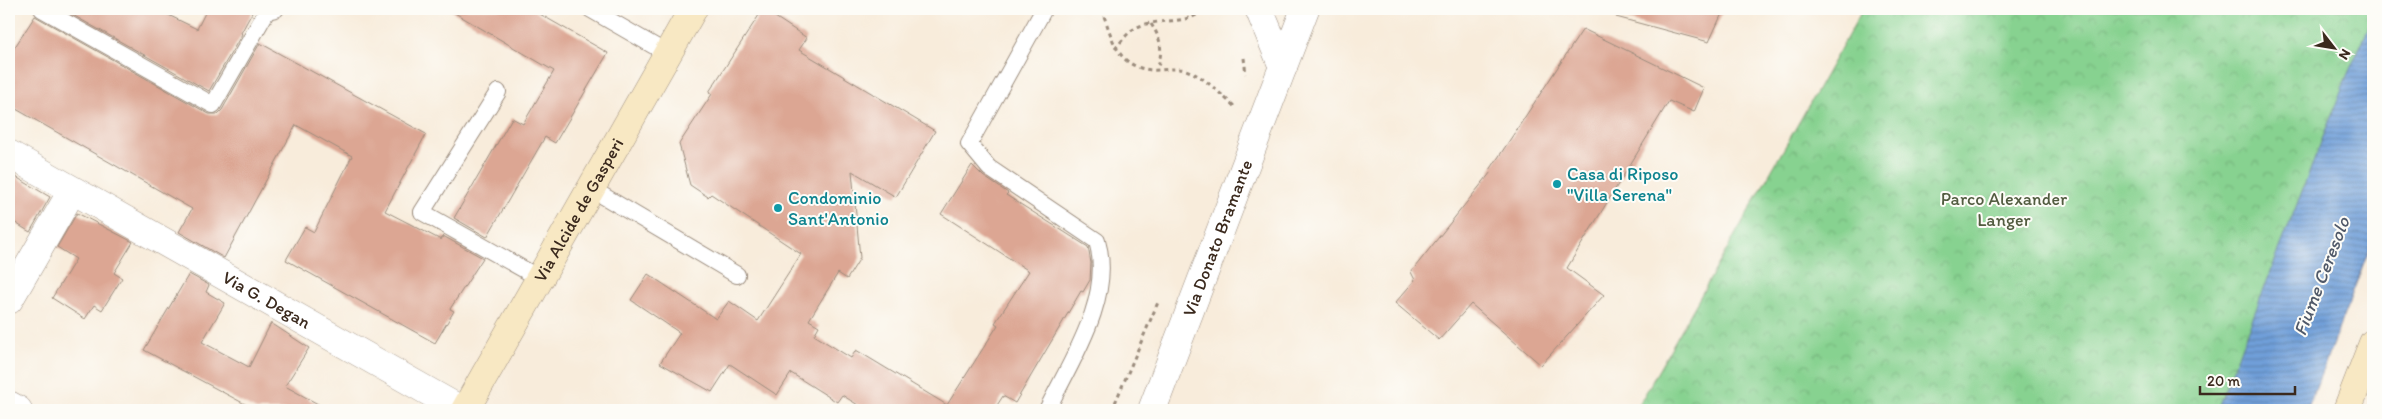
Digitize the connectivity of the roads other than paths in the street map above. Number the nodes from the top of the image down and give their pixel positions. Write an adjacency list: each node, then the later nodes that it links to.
1 (42, 9): 2 (lane)
2 (276, 9)
3 (590, 9): 8 (lane)
4 (693, 9): 8 (street, Via Alcide de Gasperi)
5 (1044, 9): 22 (lane)
6 (1259, 9): 9 (street)
7 (1305, 9): 9 (street, Via Donato Bramante)
8 (668, 54): 12 (street, Via Alcide de Gasperi)
9 (1283, 67): 23 (street, Via Donato Bramante)
10 (498, 92): 15 (lane)
11 (9, 154): 13 (street, Via G. Degan)
12 (590, 188): 14 (lane); 15 (street, Via Alcide de Gasperi)
13 (72, 191): 16 (street); 20 (street, Via G. Degan)
14 (737, 275)
15 (538, 278): 21 (street, Via Alcide de Gasperi)
16 (9, 300)
17 (2373, 343): 24 (street)
18 (9, 405): 19 (street)
19 (18, 410)
20 (461, 410)
21 (465, 410)
22 (1047, 410)
23 (1152, 410)
24 (2346, 410)

